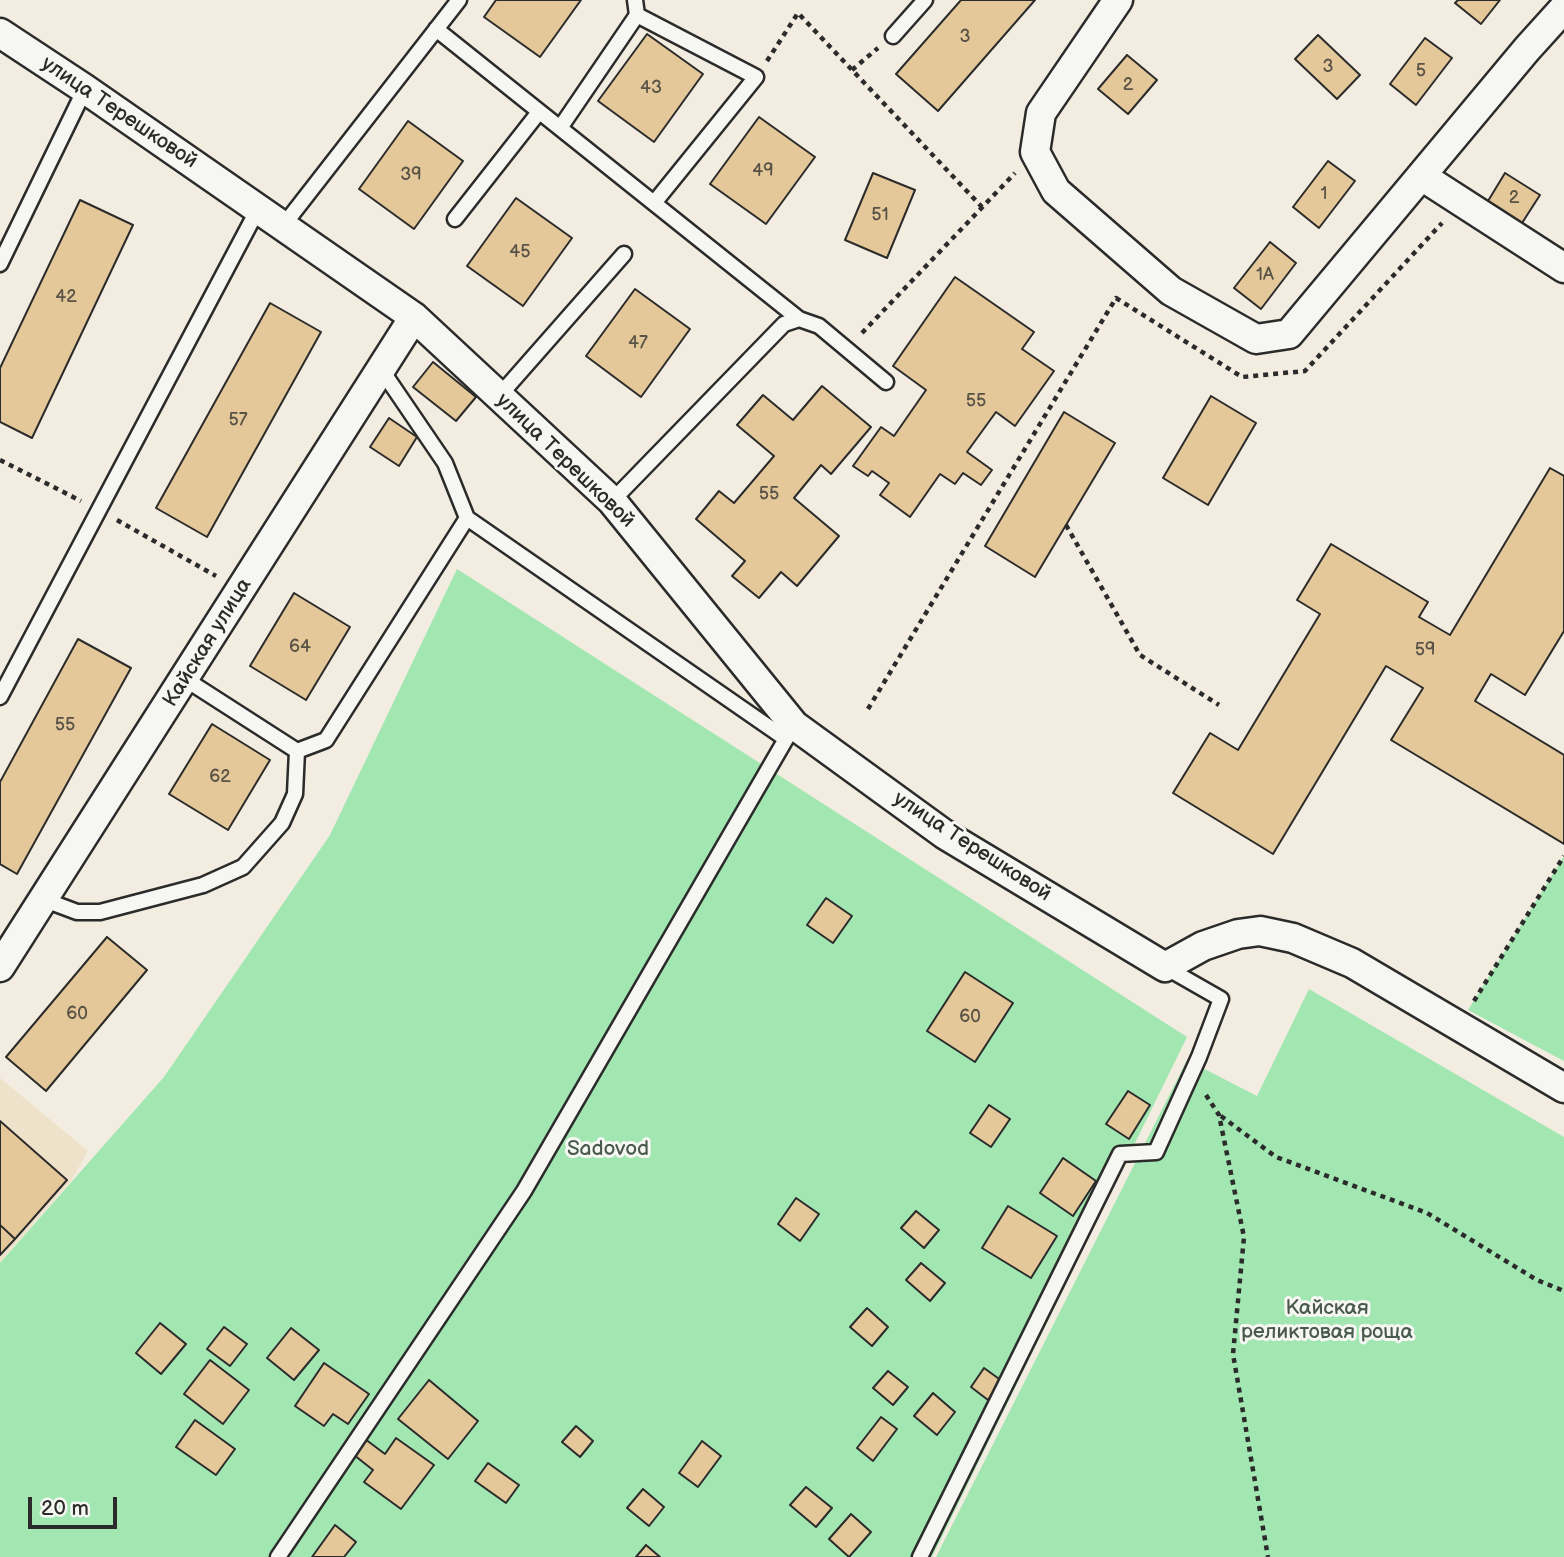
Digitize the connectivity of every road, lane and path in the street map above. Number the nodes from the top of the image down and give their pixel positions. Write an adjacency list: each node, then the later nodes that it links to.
1 (459, 0): 7 (lane)
2 (635, 0): 6 (lane)
3 (925, 0): 9 (lane)
4 (1118, 0): 15 (street)
5 (1564, 8): 16 (street)
6 (637, 15): 11 (lane); 14 (lane)
7 (436, 29): 13 (lane); 22 (lane)
8 (0, 33): 12 (street, улица Терешковой)
9 (893, 36): 10 (path)
10 (852, 70): 11 (path); 19 (path)
11 (756, 78): 18 (lane)
12 (85, 89): 20 (street, улица Терешковой); 24 (lane)
13 (539, 112): 14 (lane); 21 (lane)
14 (560, 128): 18 (lane)
15 (1035, 152): 16 (street); 19 (path)
16 (1423, 177): 17 (street)
17 (1461, 201): 25 (street); 41 (path)
18 (654, 203): 27 (lane)
19 (982, 208): 28 (path)
20 (258, 209): 22 (street, улица Терешковой); 34 (lane)
21 (455, 219)
22 (284, 226): 26 (street, улица Терешковой)
23 (624, 254): 31 (lane)
24 (0, 264)
25 (1564, 268)
26 (414, 317): 29 (street, Кайская улица); 31 (street, улица Терешковой)
27 (799, 319): 28 (lane); 33 (lane)
28 (847, 349): 30 (lane)
29 (381, 369): 35 (lane); 37 (street, Кайская улица)
30 (886, 382)
31 (499, 396): 33 (street, улица Терешковой)
32 (0, 460): 34 (path)
33 (612, 501): 42 (street, улица Терешковой)
34 (99, 510): 37 (path); 39 (lane)
35 (467, 518): 42 (lane); 43 (lane)
36 (1066, 524): 40 (path)
37 (241, 591): 38 (street, Кайская улица)
38 (185, 679): 43 (lane); 45 (street, Кайская улица)
39 (0, 697)
40 (1219, 705)
41 (868, 709)
42 (790, 732): 47 (street, улица Терешковой); 53 (lane)
43 (298, 751): 45 (lane)
44 (1564, 856): 48 (path)
45 (45, 900): 46 (street, Кайская улица)
46 (0, 967)
47 (1165, 968): 49 (lane); 50 (street)
48 (1468, 1010)
49 (1192, 1074): 51 (path); 54 (lane)
50 (1564, 1088)
51 (1219, 1115): 52 (path); 55 (path)
52 (1564, 1291)
53 (278, 1557)
54 (920, 1557)
55 (1268, 1557)

